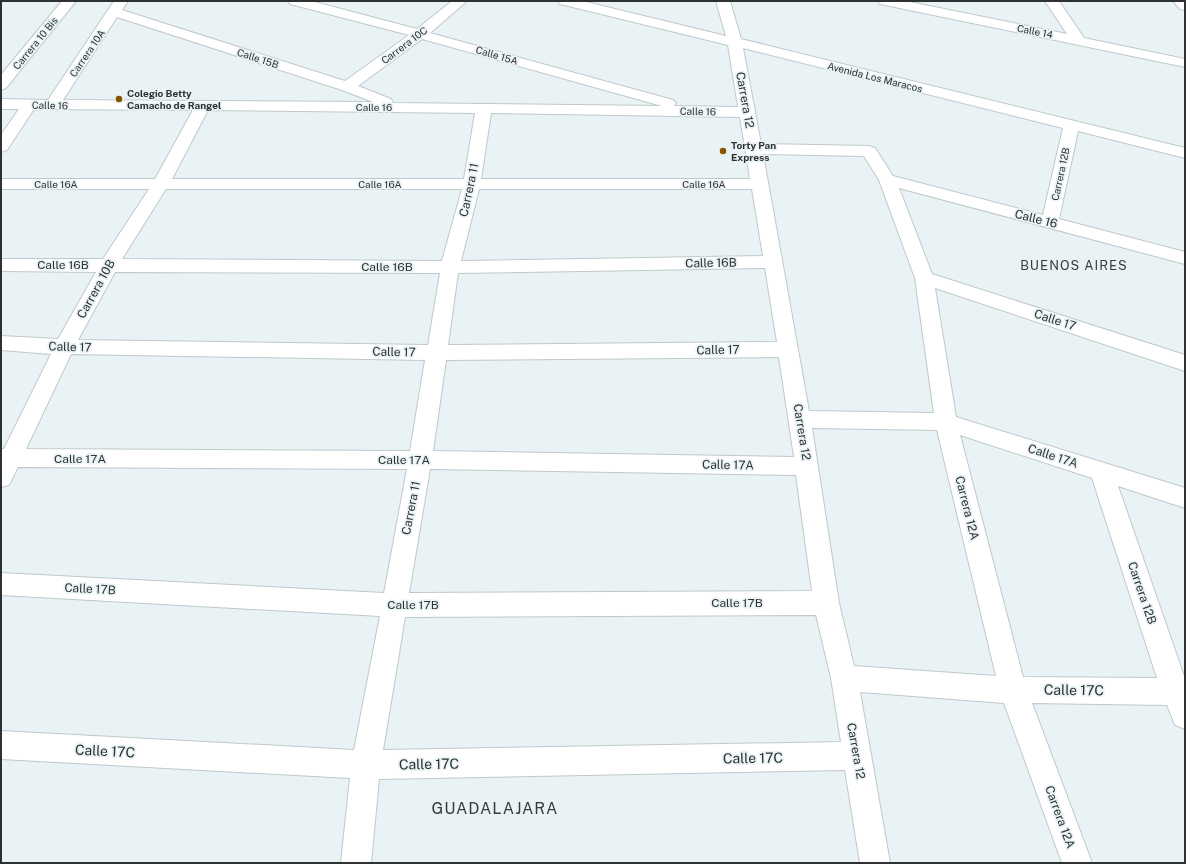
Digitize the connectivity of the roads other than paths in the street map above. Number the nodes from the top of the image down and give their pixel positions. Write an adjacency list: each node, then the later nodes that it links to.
1 (70, 1): 16 (street, Carrera 10 Bis)
2 (295, 1): 12 (street, Calle 15A)
3 (460, 1): 12 (street, Carrera 10C)
4 (565, 1): 13 (street, Avenida Los Maracos)
5 (614, 1): 13 (street, Avenida Los Maracos)
6 (723, 1): 13 (street, Carrera 12)
7 (885, 1): 14 (street, Calle 14)
8 (1052, 1): 14 (street)
9 (1180, 1): 11 (street)
10 (118, 6): 17 (street, Calle 15B); 20 (street, Carrera 10A)
11 (1185, 6)
12 (420, 34): 17 (street, Carrera 10C); 24 (street, Calle 15A)
13 (734, 36): 25 (street, Carrera 12); 26 (street, Avenida Los Maracos); 27 (street, Avenida Los Maracos)
14 (1078, 40): 15 (street, Calle 14)
15 (1185, 63)
16 (1, 85)
17 (347, 87): 22 (street, Calle 15B)
18 (1, 104): 19 (street, Calle 16)
19 (30, 104): 20 (street, Calle 16); 28 (street)
20 (52, 105): 21 (street, Calle 16)
21 (203, 106): 22 (street, Calle 16); 33 (street, Carrera 10B)
22 (401, 107): 23 (street, Calle 16)
23 (484, 108): 24 (street, Calle 16); 34 (street, Carrera 11)
24 (698, 111): 25 (street, Calle 16)
25 (748, 112): 29 (street, Carrera 12)
26 (1071, 126): 30 (street, Avenida Los Maracos); 36 (street, Carrera 12B)
27 (1177, 137)
28 (1, 147)
29 (754, 149): 31 (street, Carrera 12A); 35 (street, Carrera 12)
30 (1185, 154)
31 (887, 180): 36 (street, Calle 16); 42 (street, Carrera 12A)
32 (1, 184): 33 (street, Calle 16A)
33 (161, 184): 34 (street, Calle 16A); 40 (street, Carrera 10B)
34 (472, 184): 35 (street, Calle 16A); 41 (street, Carrera 11)
35 (760, 184): 38 (street, Carrera 12)
36 (1050, 222): 37 (street, Calle 16)
37 (1185, 258)
38 (773, 262): 41 (street, Calle 16B); 45 (street, Carrera 12)
39 (1, 265): 40 (street, Calle 16B)
40 (109, 265): 41 (street, Calle 16B); 44 (street, Carrera 10B)
41 (450, 267): 46 (street, Carrera 11)
42 (924, 278): 47 (street, Calle 17); 49 (street, Carrera 12A)
43 (1, 343): 44 (street, Calle 17)
44 (64, 347): 46 (street, Calle 17); 50 (street, Carrera 10B)
45 (788, 349): 46 (street, Calle 17); 48 (street, Carrera 12)
46 (438, 353): 51 (street, Carrera 11)
47 (1185, 363)
48 (800, 419): 49 (street, Calle 17A); 52 (street, Carrera 12)
49 (946, 422): 53 (street, Calle 17A); 60 (street, Carrera 12A)
50 (6, 458): 51 (street, Calle 17A); 54 (street, Carrera 10B)
51 (420, 460): 52 (street, Calle 17A); 58 (street, Carrera 11)
52 (807, 466): 57 (street, Carrera 12)
53 (1101, 471): 55 (street, Calle 17A); 61 (street, Carrera 12B)
54 (1, 478)
55 (1185, 498)
56 (1, 584): 58 (street, Calle 17B)
57 (826, 603): 58 (street, Calle 17B); 59 (street, Carrera 12)
58 (393, 605): 64 (street, Carrera 11)
59 (844, 678): 60 (street, Calle 17C); 63 (street, Carrera 12)
60 (1013, 690): 61 (street, Calle 17C); 67 (street, Carrera 12A)
61 (1182, 699)
62 (1, 745): 64 (street, Calle 17C)
63 (857, 756): 64 (street, Calle 17C); 66 (street, Carrera 12)
64 (366, 765): 65 (street, Carrera 11)
65 (356, 863)
66 (875, 863)
67 (1077, 863)

